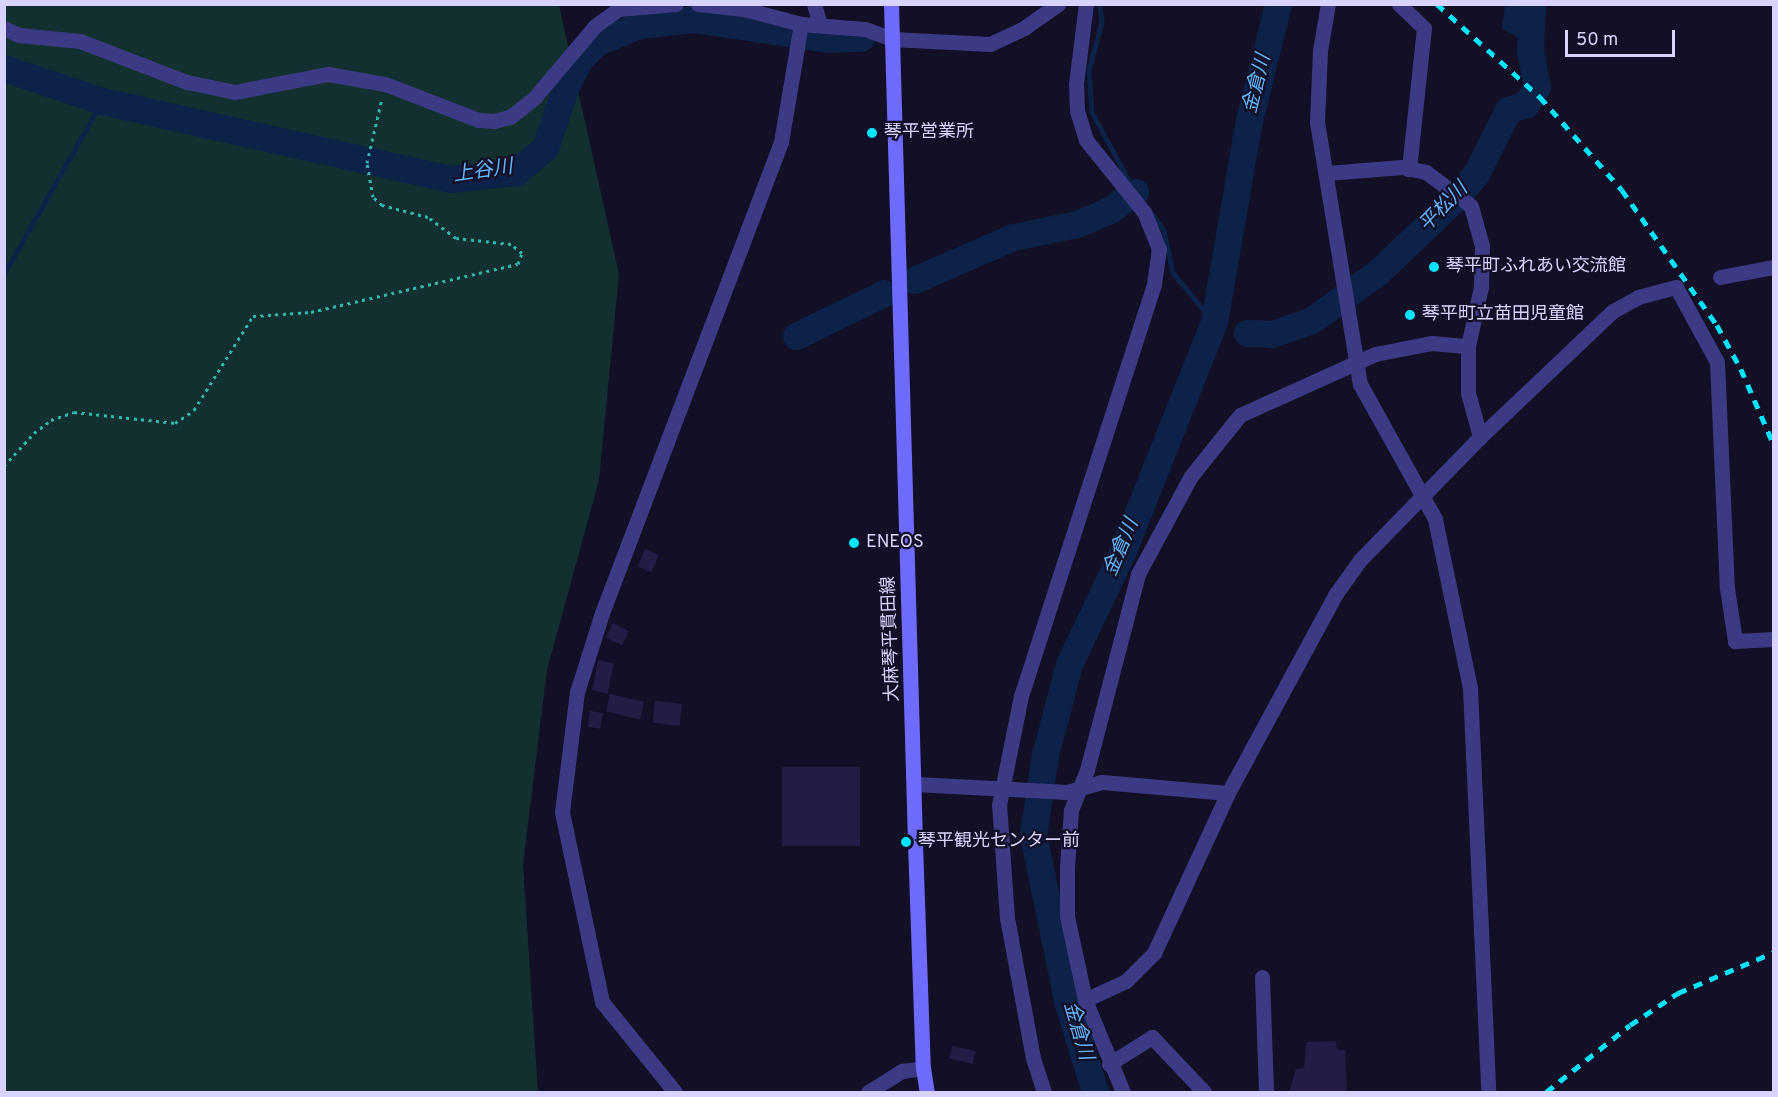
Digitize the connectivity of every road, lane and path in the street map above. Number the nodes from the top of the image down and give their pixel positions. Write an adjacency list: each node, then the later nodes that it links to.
1 (676, 4): 13 (street)
2 (698, 4): 9 (street)
3 (814, 4): 10 (street)
4 (891, 4): 12 (main road, 大麻琴平貫田線)
5 (1058, 4): 12 (street)
6 (1086, 4): 25 (street)
7 (1328, 4): 15 (street)
8 (1399, 4): 14 (street)
9 (801, 24): 10 (street); 32 (street)
10 (820, 26): 12 (street)
11 (4, 28): 13 (street)
12 (892, 39): 24 (main road, 大麻琴平貫田線)
13 (385, 84): 21 (path)
14 (1409, 169): 15 (street); 18 (street)
15 (1327, 173): 19 (street)
16 (1773, 267): 17 (street)
17 (1720, 277)
18 (1468, 346): 19 (street); 20 (street)
19 (1357, 360): 22 (street); 26 (street)
20 (1479, 437): 22 (street); 23 (street)
21 (4, 466)
22 (1424, 494): 27 (street); 39 (street)
23 (1773, 639)
24 (915, 784): 25 (street); 31 (main road, 大麻琴平貫田線)
25 (1006, 788): 26 (street); 35 (street)
26 (1072, 792): 27 (street); 29 (street)
27 (1228, 793): 29 (street)
28 (1262, 977): 38 (street)
29 (1085, 1000): 30 (street)
30 (1109, 1064): 36 (street); 37 (street)
31 (923, 1068): 33 (street); 34 (main road, 大麻琴平貫田線)
32 (675, 1092)
33 (868, 1092)
34 (927, 1092)
35 (1044, 1092)
36 (1123, 1092)
37 (1204, 1092)
38 (1266, 1092)
39 (1488, 1092)

